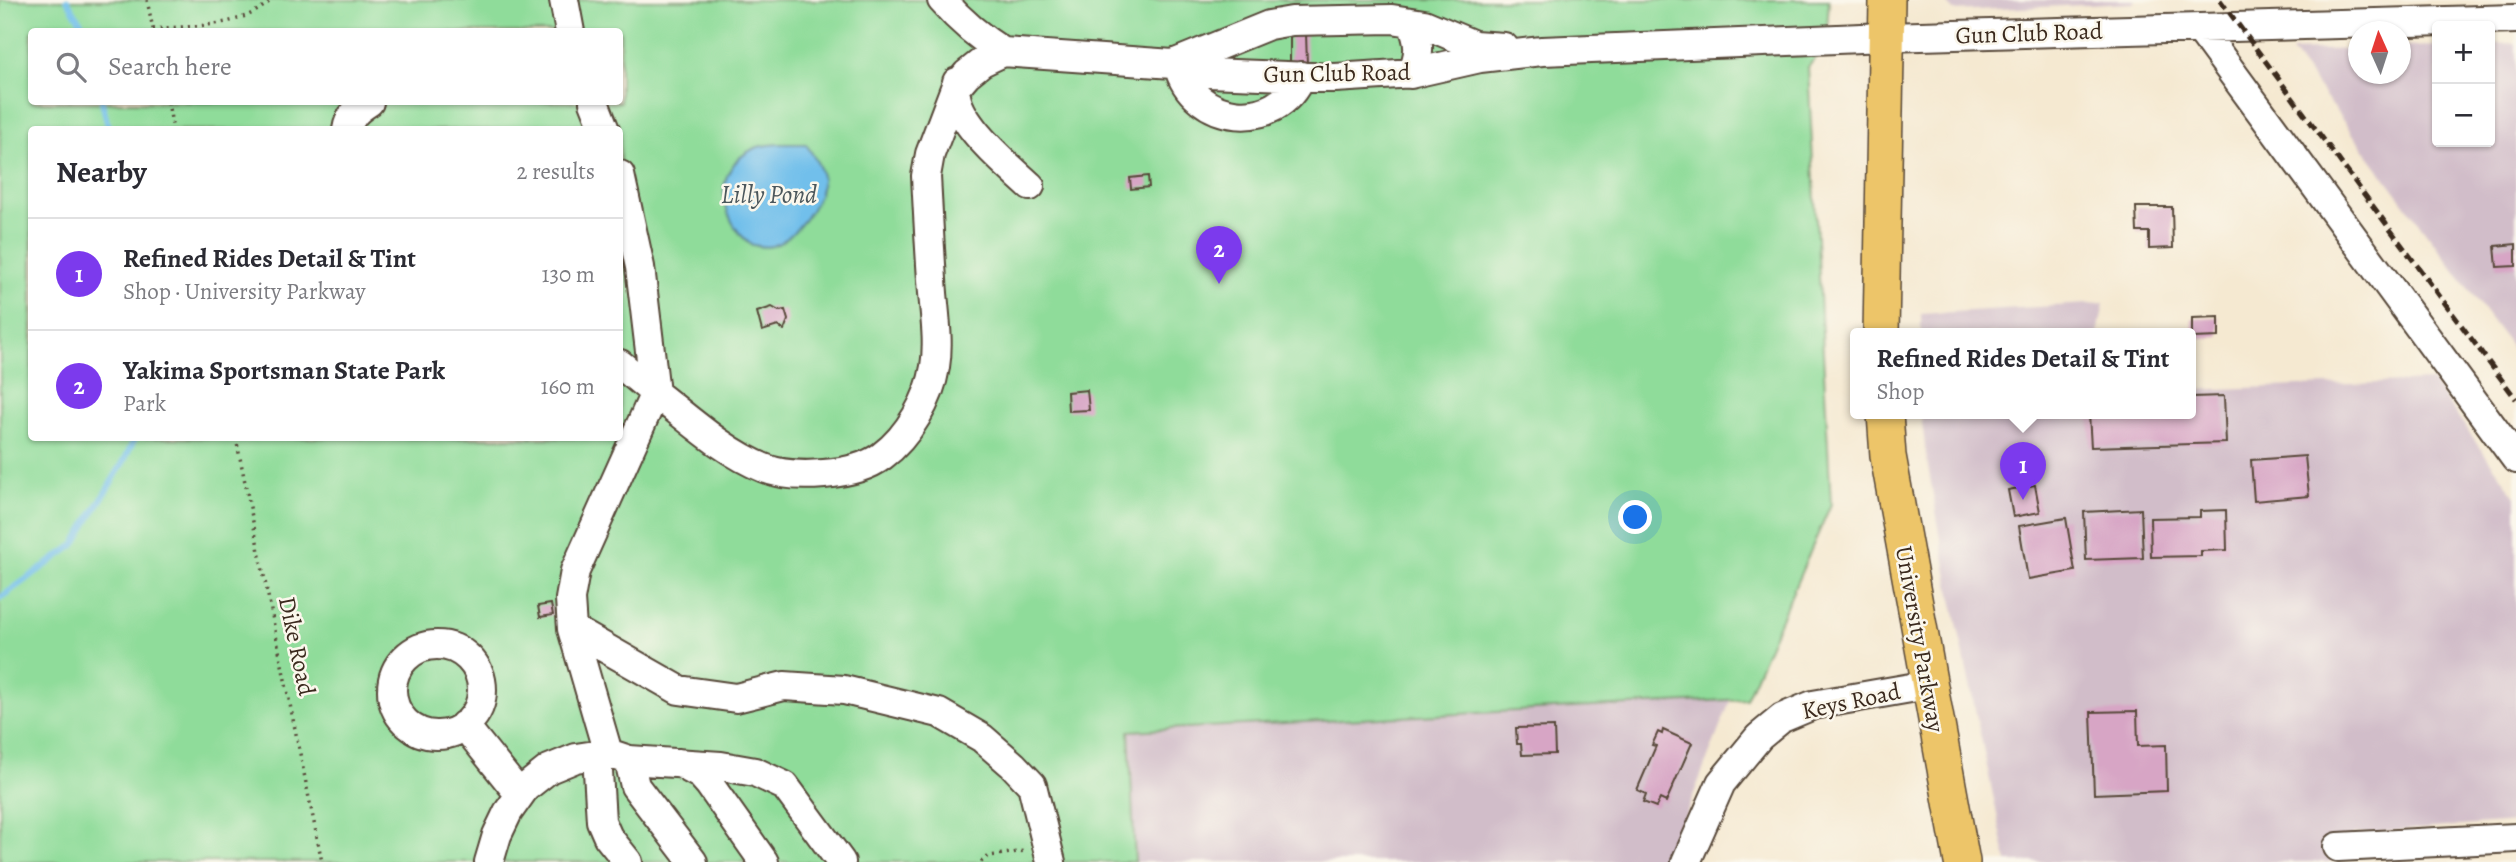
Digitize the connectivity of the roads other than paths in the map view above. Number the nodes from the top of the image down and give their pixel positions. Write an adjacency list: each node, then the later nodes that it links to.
1 (564, 0): 8 (street)
2 (1887, 0): 11 (main road)
3 (950, 9): 13 (street); 18 (street)
4 (2404, 11): 5 (street, Gun Club Road); 10 (street, Gun Club Road)
5 (2432, 11): 6 (street, Gun Club Road)
6 (2516, 19)
7 (1411, 22): 9 (street, Gun Club Road); 12 (street, Gun Club Road); 15 (street)
8 (569, 28)
9 (1260, 29): 14 (street, Gun Club Road); 16 (street)
10 (2200, 29): 11 (street, Gun Club Road); 29 (street)
11 (1886, 37): 12 (street, Gun Club Road); 25 (main road)
12 (1542, 51): 15 (street, Gun Club Road)
13 (1003, 52): 14 (street, Gun Club Road); 18 (street)
14 (1176, 65): 16 (street, Gun Club Road); 17 (street)
15 (1411, 74): 17 (street, Gun Club Road)
16 (1258, 75): 17 (street, Gun Club Road)
17 (1301, 76)
18 (955, 88): 23 (street); 27 (street)
19 (364, 105): 21 (street)
20 (595, 105): 22 (street)
21 (348, 126)
22 (603, 126)
23 (1031, 186)
24 (623, 189): 27 (street)
25 (1881, 328)
26 (623, 366): 27 (street)
27 (655, 393): 30 (street)
28 (1885, 419): 31 (main road, University Parkway)
29 (2516, 460)
30 (572, 629): 33 (street); 38 (street)
31 (1928, 685): 44 (street, Keys Road); 45 (main road, University Parkway)
32 (464, 725): 35 (street)
33 (611, 756): 34 (street); 35 (street); 40 (street); 41 (street)
34 (679, 763): 42 (street); 43 (street)
35 (520, 795): 39 (street)
36 (2516, 838): 37 (street)
37 (2338, 847)
38 (1049, 855)
39 (489, 862)
40 (628, 862)
41 (693, 862)
42 (764, 862)
43 (841, 862)
44 (1686, 862)
45 (1962, 862)

